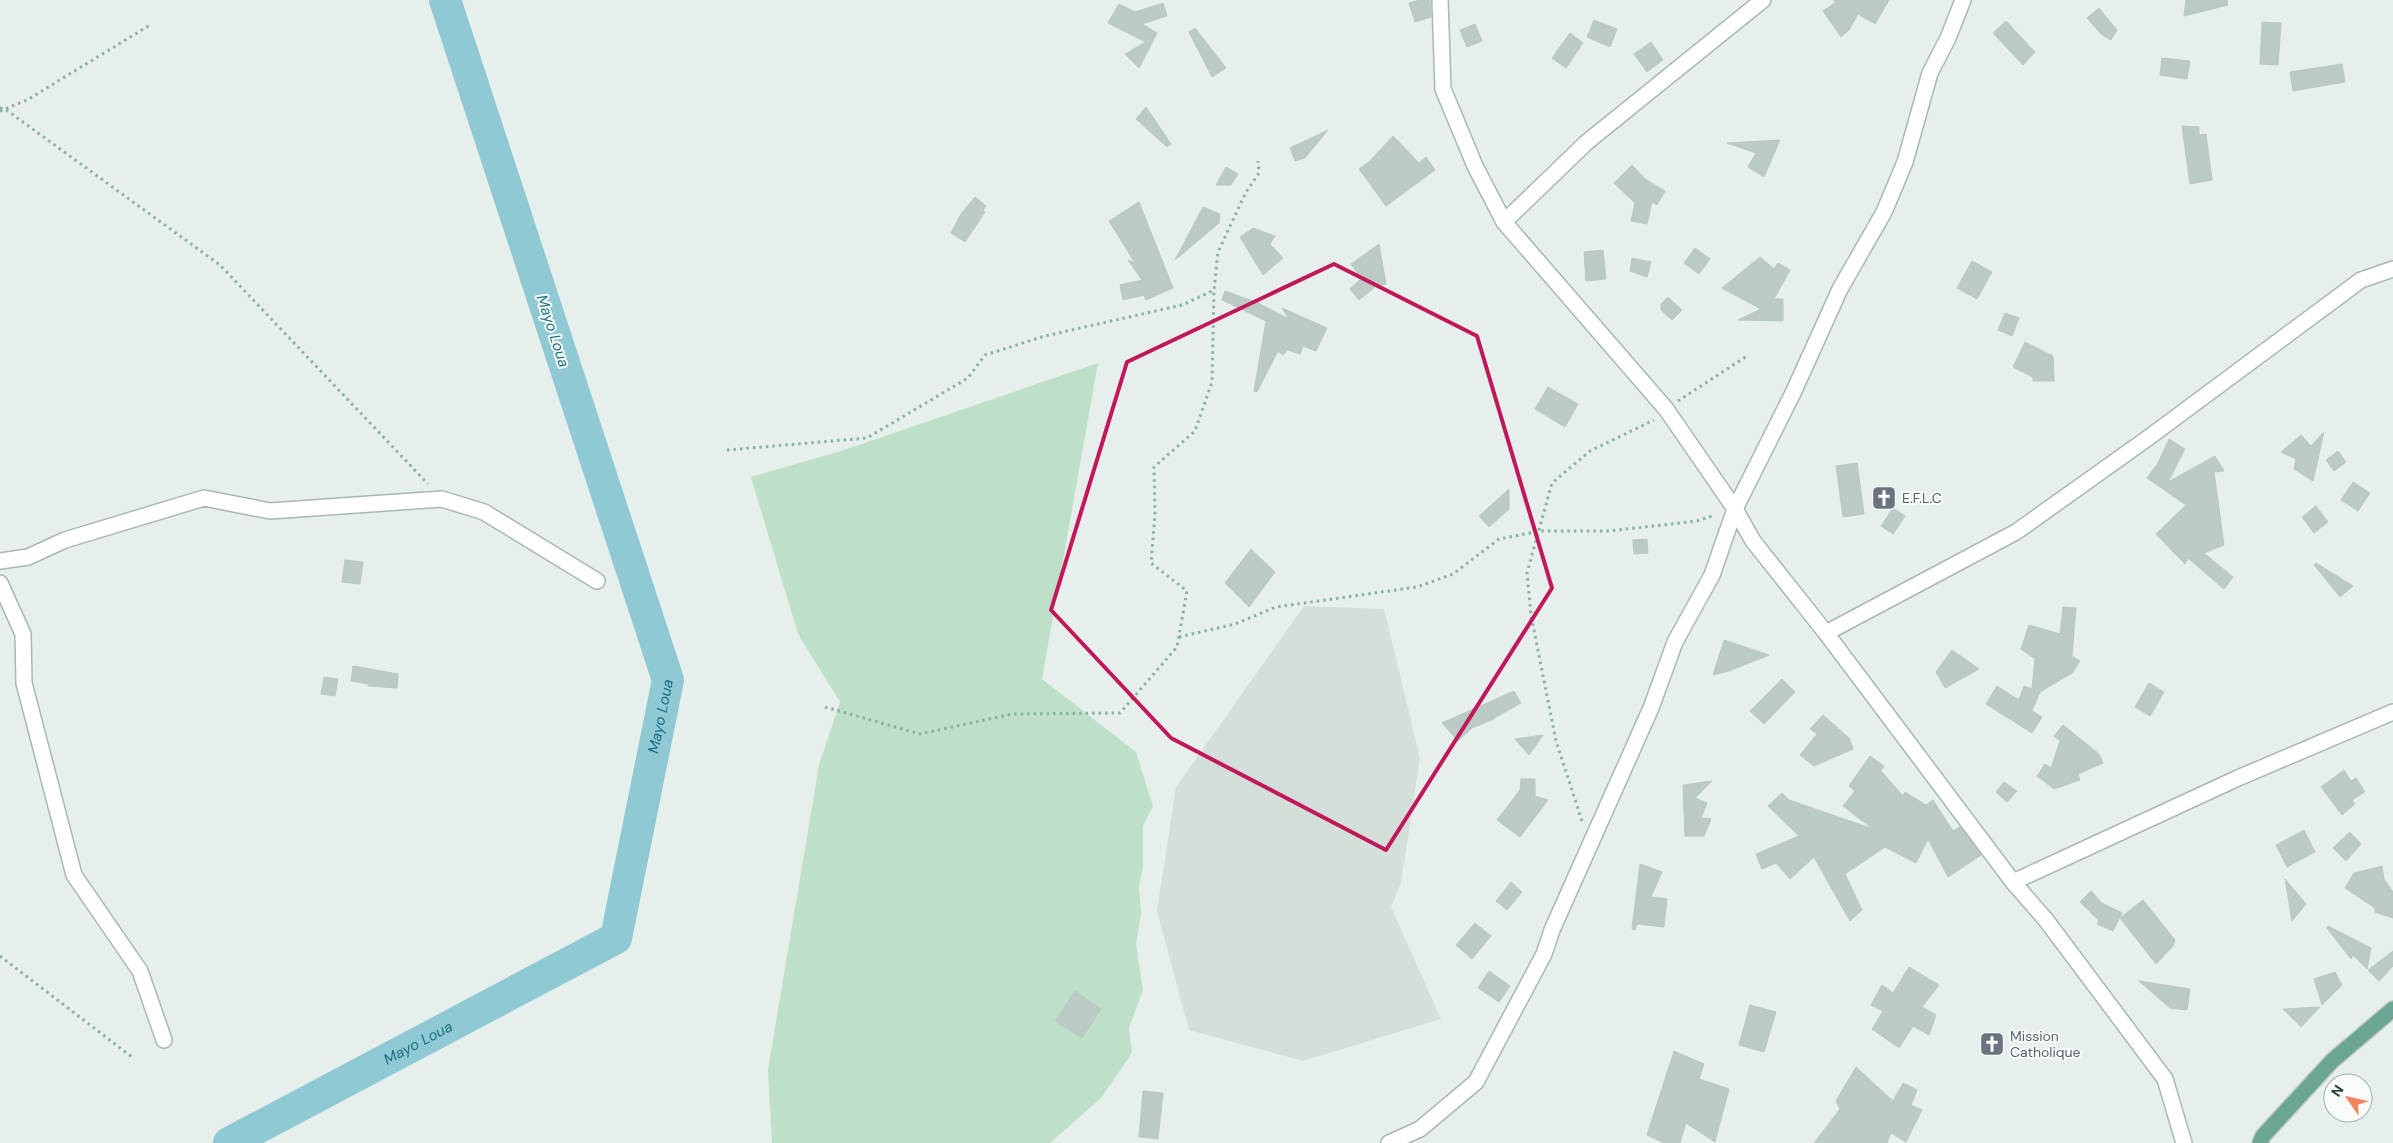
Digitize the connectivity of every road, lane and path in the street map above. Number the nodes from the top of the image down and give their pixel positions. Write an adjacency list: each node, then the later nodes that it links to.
1 (1440, 0): 8 (street)
2 (1763, 0): 8 (street)
3 (1963, 0): 15 (street)
4 (150, 25): 5 (path)
5 (5, 109): 6 (path); 14 (path)
6 (0, 110)
7 (1258, 161): 10 (path)
8 (1504, 222): 12 (street)
9 (2393, 269): 20 (street)
10 (1214, 290): 13 (path); 21 (path)
11 (1747, 356): 12 (path)
12 (1666, 409): 15 (street); 16 (path)
13 (726, 450)
14 (442, 499): 17 (street); 18 (street)
15 (1735, 509): 16 (path); 20 (street); 24 (street)
16 (1540, 531): 21 (path); 24 (path)
17 (0, 561)
18 (597, 581)
19 (0, 582): 28 (street)
20 (1826, 634): 25 (street)
21 (1179, 637): 22 (path)
22 (825, 707)
23 (2393, 712): 25 (street)
24 (1590, 848): 30 (street)
25 (2013, 882): 33 (street)
26 (0, 956): 29 (path)
27 (2393, 1009): 34 (main road)
28 (164, 1040)
29 (132, 1057)
30 (1420, 1129): 31 (street); 32 (street)
31 (1388, 1143)
32 (1405, 1143)
33 (2184, 1143)
34 (2260, 1143)

